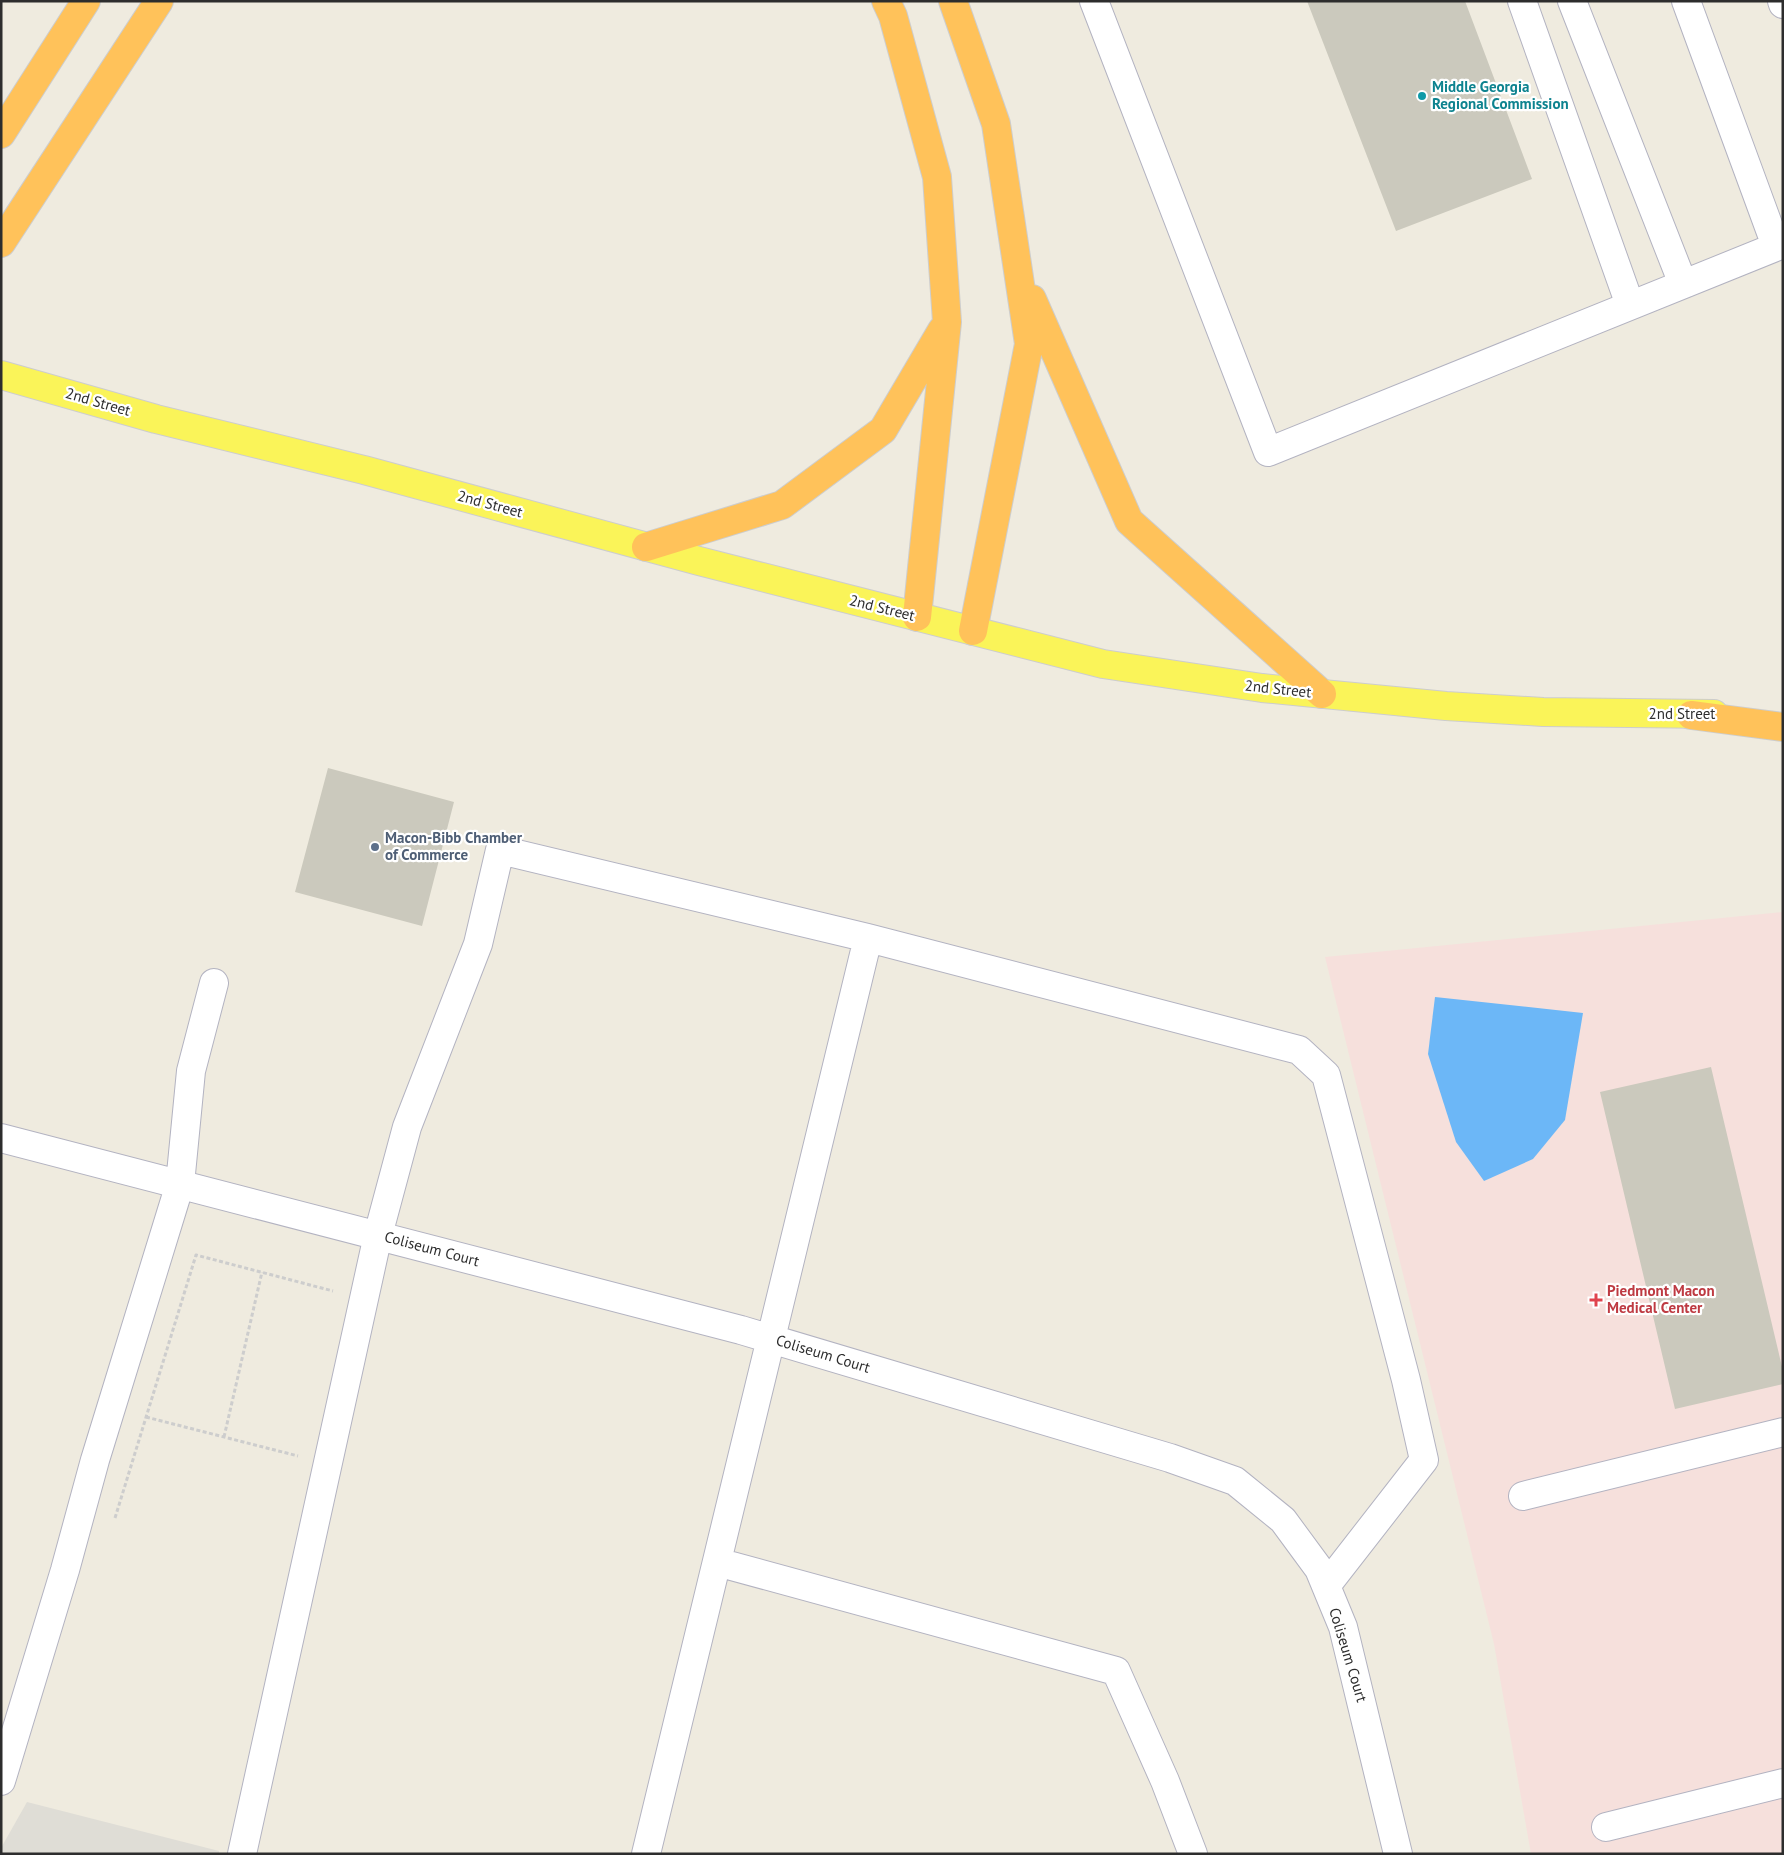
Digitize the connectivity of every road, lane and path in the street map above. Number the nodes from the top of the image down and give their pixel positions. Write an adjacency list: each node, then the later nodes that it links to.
1 (86, 1): 9 (highway)
2 (159, 1): 10 (highway)
3 (886, 1): 15 (highway)
4 (953, 1): 12 (highway)
5 (1094, 1): 14 (street)
6 (1522, 1): 14 (street)
7 (1572, 1): 13 (street)
8 (1686, 1): 11 (street)
9 (1, 134)
10 (1, 243)
11 (1780, 245): 13 (street)
12 (1018, 268): 19 (highway); 20 (highway)
13 (1683, 284): 14 (street)
14 (1630, 305)
15 (947, 322): 17 (highway); 18 (highway)
16 (1, 375): 17 (main road, 2nd Street)
17 (646, 547): 18 (main road, 2nd Street)
18 (917, 617): 19 (main road, 2nd Street)
19 (973, 631): 20 (main road, 2nd Street)
20 (1322, 694): 22 (main road, 2nd Street)
21 (1783, 714): 22 (main road, 2nd Street)
22 (1691, 715): 23 (highway)
23 (1783, 727)
24 (868, 938): 28 (street); 31 (street); 39 (street)
25 (214, 983): 27 (street)
26 (1, 1138): 27 (street, Coliseum Court)
27 (180, 1184): 28 (street, Coliseum Court); 40 (street)
28 (378, 1236): 31 (street, Coliseum Court); 43 (street)
29 (262, 1272): 30 (path); 32 (path); 34 (path)
30 (333, 1301)
31 (771, 1338): 38 (street); 39 (street, Coliseum Court)
32 (146, 1417): 34 (path); 37 (path)
33 (1783, 1432): 36 (street)
34 (224, 1437): 35 (path)
35 (299, 1466)
36 (1523, 1496)
37 (114, 1520)
38 (717, 1562): 44 (street); 45 (street)
39 (1326, 1586): 46 (street, Coliseum Court)
40 (1, 1781)
41 (1783, 1783): 42 (street)
42 (1606, 1828)
43 (242, 1854)
44 (646, 1854)
45 (1193, 1854)
46 (1398, 1854)

